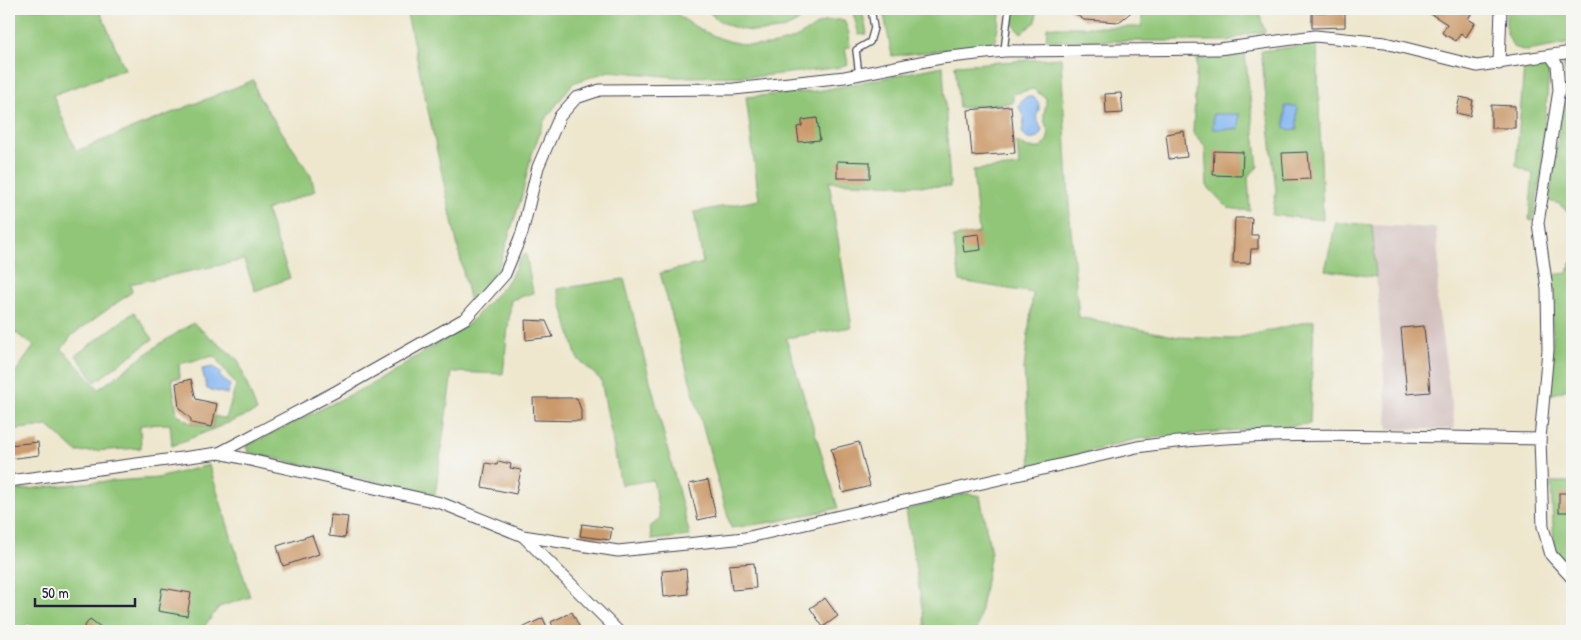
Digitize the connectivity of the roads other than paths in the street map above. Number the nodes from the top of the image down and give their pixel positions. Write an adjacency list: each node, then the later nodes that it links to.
1 (871, 9): 8 (lane)
2 (1008, 9): 4 (lane)
3 (1501, 9): 7 (street)
4 (1004, 51): 7 (street); 8 (street)
5 (1572, 52): 6 (street)
6 (1552, 56): 7 (street); 9 (street)
7 (1500, 64)
8 (859, 75): 10 (street)
9 (1540, 439): 12 (street); 13 (street)
10 (219, 453): 11 (street); 12 (street)
11 (9, 481)
12 (523, 536): 14 (street)
13 (1572, 578)
14 (618, 631)

